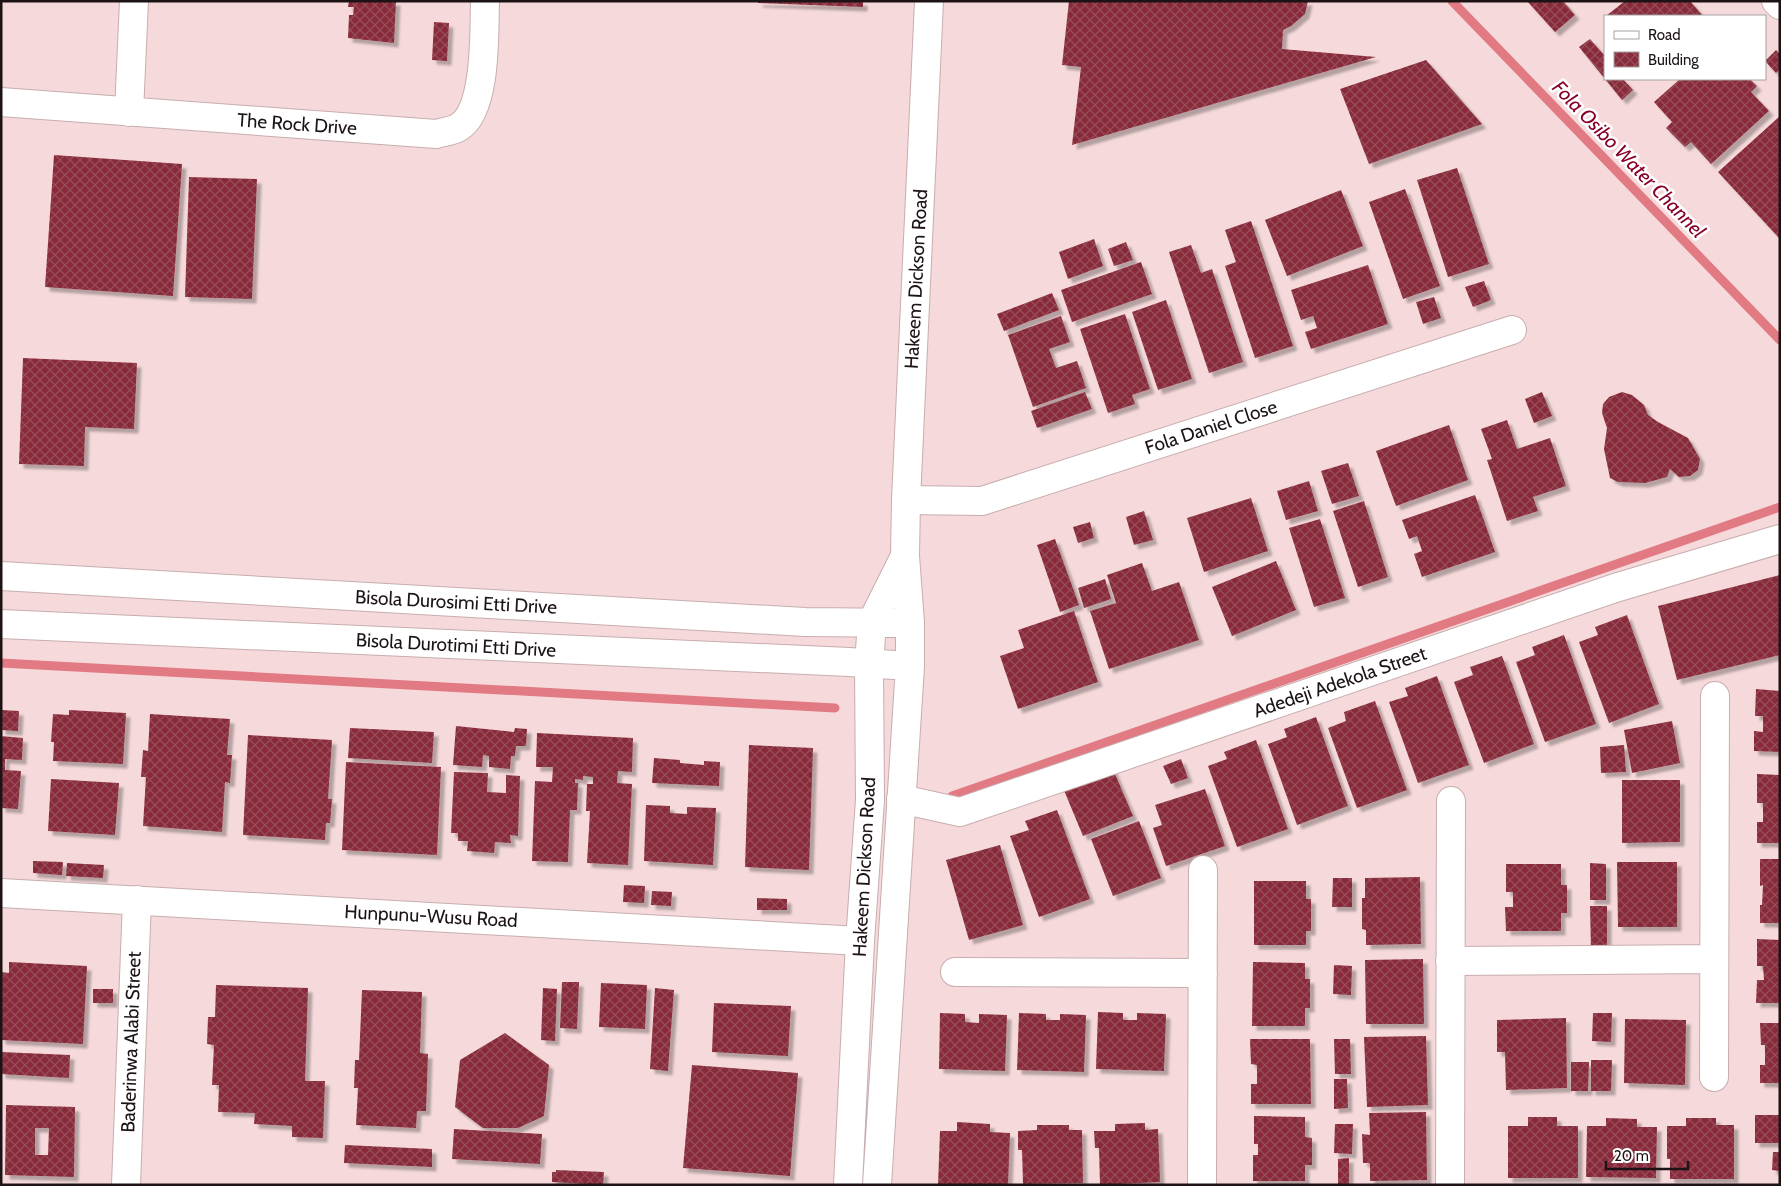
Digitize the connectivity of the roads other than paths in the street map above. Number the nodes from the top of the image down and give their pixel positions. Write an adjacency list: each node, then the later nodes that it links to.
1 (134, 1): 7 (street)
2 (485, 1): 7 (street, The Rock Drive)
3 (929, 1): 9 (street, Hakeem Dickson Road)
4 (1776, 1): 5 (street)
5 (1780, 5)
6 (1, 102): 7 (street, The Rock Drive)
7 (129, 112)
8 (1512, 330): 9 (street, Fola Daniel Close)
9 (906, 500): 11 (street, Hakeem Dickson Road)
10 (1780, 538): 19 (street, Adedeji Adekola Street)
11 (905, 556): 13 (street, Hakeem Dickson Road); 14 (street, Hakeem Dickson Road)
12 (1, 576): 13 (street, Bisola Durosimi Etti Drive)
13 (872, 622): 14 (street, Bisola Durosimi Etti Drive); 16 (street, Hakeem Dickson Road)
14 (910, 623): 17 (street, Hakeem Dickson Road)
15 (1, 624): 16 (street, Bisola Durotimi Etti Drive)
16 (870, 664): 17 (street, Bisola Durotimi Etti Drive); 24 (street, Hakeem Dickson Road)
17 (910, 666): 19 (street, Hakeem Dickson Road)
18 (1715, 696): 25 (street)
19 (901, 799): 32 (street, Hakeem Dickson Road)
20 (1451, 800): 26 (street)
21 (1203, 870): 28 (street)
22 (1, 893): 23 (street, Hunpunu-Wusu Road)
23 (137, 900): 24 (street, Hunpunu-Wusu Road); 30 (street, Baderinwa Alabi Street)
24 (860, 941): 31 (street, Hakeem Dickson Road)
25 (1714, 959): 26 (street); 29 (street)
26 (1450, 962): 34 (street)
27 (955, 972): 28 (street)
28 (1203, 973): 33 (street)
29 (1714, 1077)
30 (126, 1185)
31 (848, 1185)
32 (877, 1185)
33 (1202, 1185)
34 (1450, 1185)

